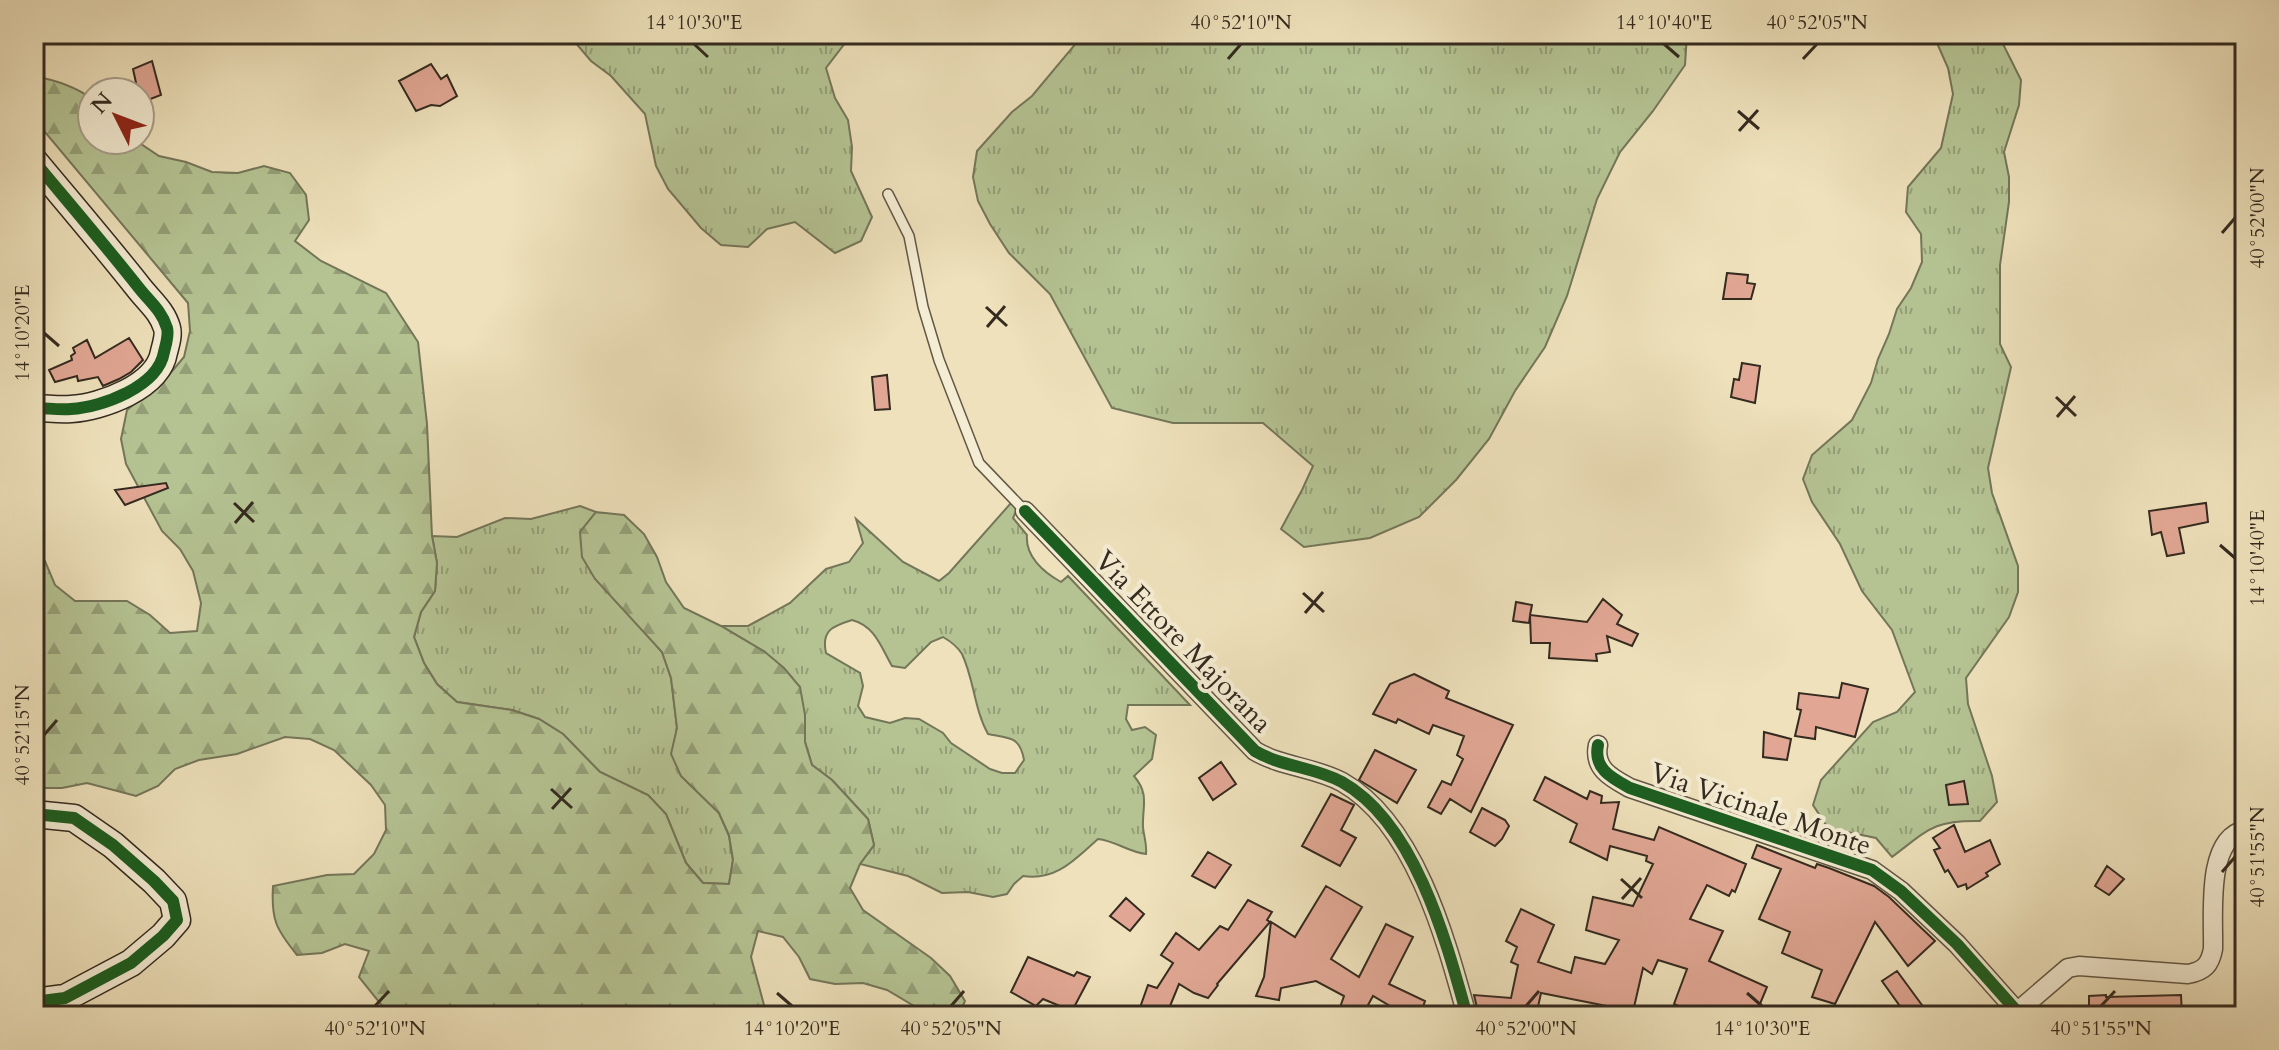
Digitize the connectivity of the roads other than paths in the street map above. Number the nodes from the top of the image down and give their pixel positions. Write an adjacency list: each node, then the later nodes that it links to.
1 (34, 161): 3 (street)
2 (888, 194): 4 (lane)
3 (34, 408)
4 (1025, 511): 10 (street, Via Ettore Majorana)
5 (1598, 745): 9 (street, Via Vicinale Monte)
6 (34, 814): 8 (street)
7 (2245, 830): 9 (street)
8 (34, 1002)
9 (2019, 1014)
10 (1467, 1016)

